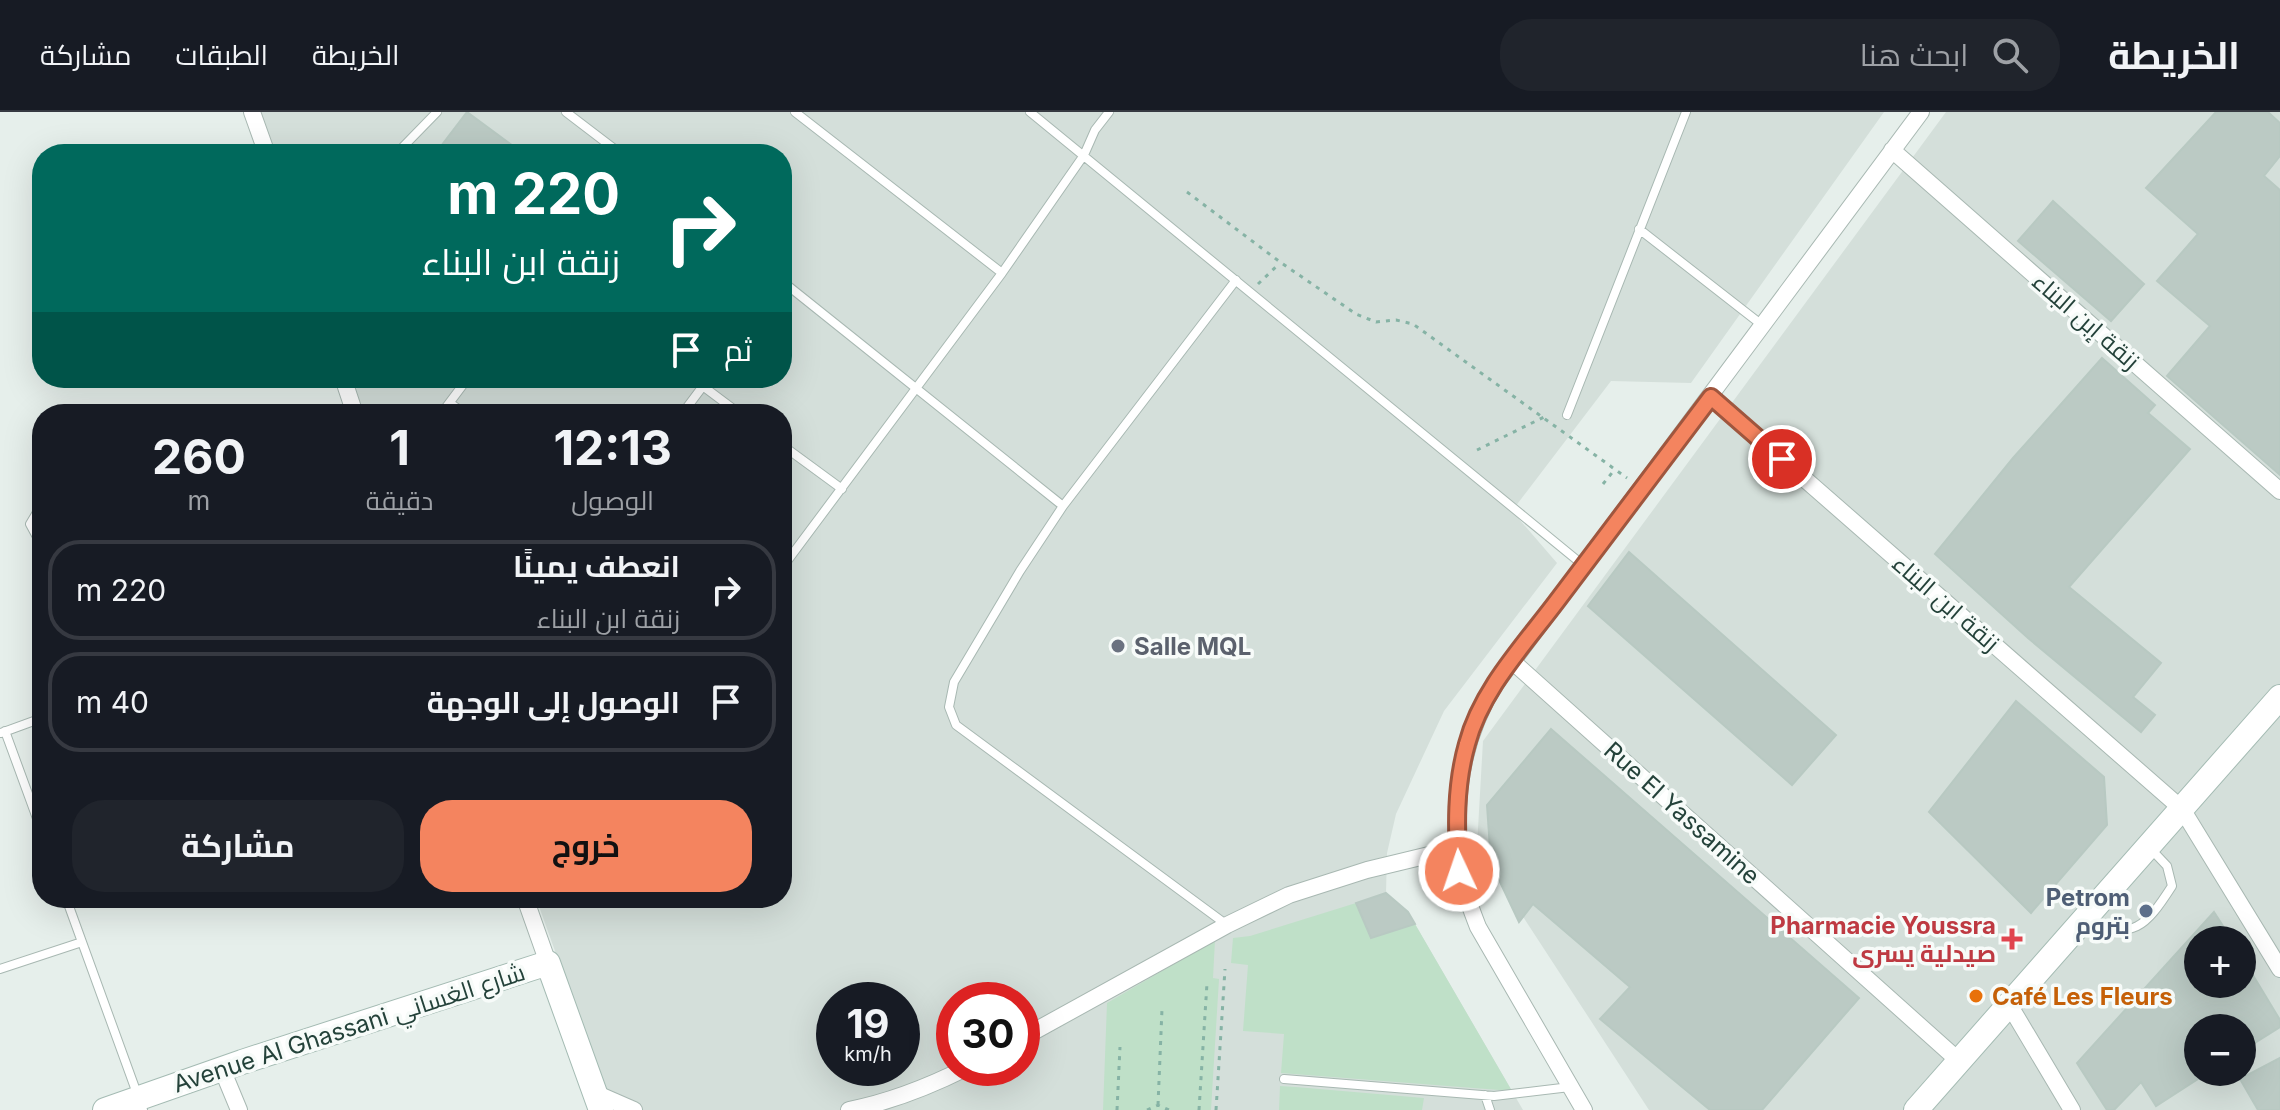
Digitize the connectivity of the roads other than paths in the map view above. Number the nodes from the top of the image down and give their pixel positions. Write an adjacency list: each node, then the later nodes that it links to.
1 (252, 112): 9 (street)
2 (437, 112): 10 (lane)
3 (566, 112): 11 (lane)
4 (795, 112): 15 (lane)
5 (1030, 112): 13 (lane)
6 (1109, 112): 13 (lane)
7 (1686, 112): 14 (lane)
8 (1921, 112): 12 (street)
9 (263, 144)
10 (406, 144)
11 (608, 144)
12 (1892, 150): 18 (street); 28 (street, زنقة إبن البناء)
13 (1084, 155): 15 (lane); 16 (lane)
14 (1639, 229): 18 (lane); 25 (lane)
15 (1002, 273): 21 (lane)
16 (1236, 280): 29 (lane); 31 (lane)
17 (792, 289): 21 (lane)
18 (1762, 325): 22 (street)
19 (461, 388): 23 (lane)
20 (712, 388): 24 (lane)
21 (917, 388): 27 (lane); 29 (lane)
22 (1711, 397): 31 (street); 37 (street, زنقة ابن البناء)
23 (450, 403)
24 (729, 404)
25 (1567, 415)
26 (792, 452): 27 (lane)
27 (842, 489): 30 (lane)
28 (2280, 491)
29 (1063, 506): 43 (lane)
30 (792, 555)
31 (1584, 565): 32 (street)
32 (1512, 661): 39 (street); 50 (street, Rue El Yassamine)
33 (2280, 697): 37 (street)
34 (32, 722): 35 (lane)
35 (3, 732): 36 (lane)
36 (32, 806)
37 (2182, 809): 38 (street); 47 (street, زنقة ابن البناء)
38 (2149, 847): 42 (street); 42 (lane)
39 (1458, 848): 43 (street); 54 (street)
40 (70, 908): 44 (lane)
41 (531, 908): 45 (street)
42 (2083, 922): 48 (street)
43 (1227, 925): 49 (street)
44 (82, 942): 46 (lane); 57 (lane)
45 (548, 963): 51 (street, Avenue Al Ghassani شارع الغساني); 56 (street)
46 (0, 969)
47 (2280, 969)
48 (2010, 1006): 50 (street); 65 (street)
49 (1040, 1028)
50 (1959, 1061): 64 (street)
51 (222, 1069): 57 (street, Avenue Al Ghassani شارع الغساني); 59 (street)
52 (1284, 1079): 55 (lane)
53 (936, 1083): 61 (street)
54 (1570, 1087): 55 (lane); 63 (street)
55 (1485, 1095): 62 (lane)
56 (598, 1101): 60 (street)
57 (141, 1104): 58 (street, Avenue Al Ghassani شارع الغساني)
58 (105, 1110)
59 (239, 1110)
60 (634, 1110)
61 (849, 1110)
62 (1490, 1110)
63 (1584, 1110)
64 (1916, 1110)
65 (2072, 1110)

